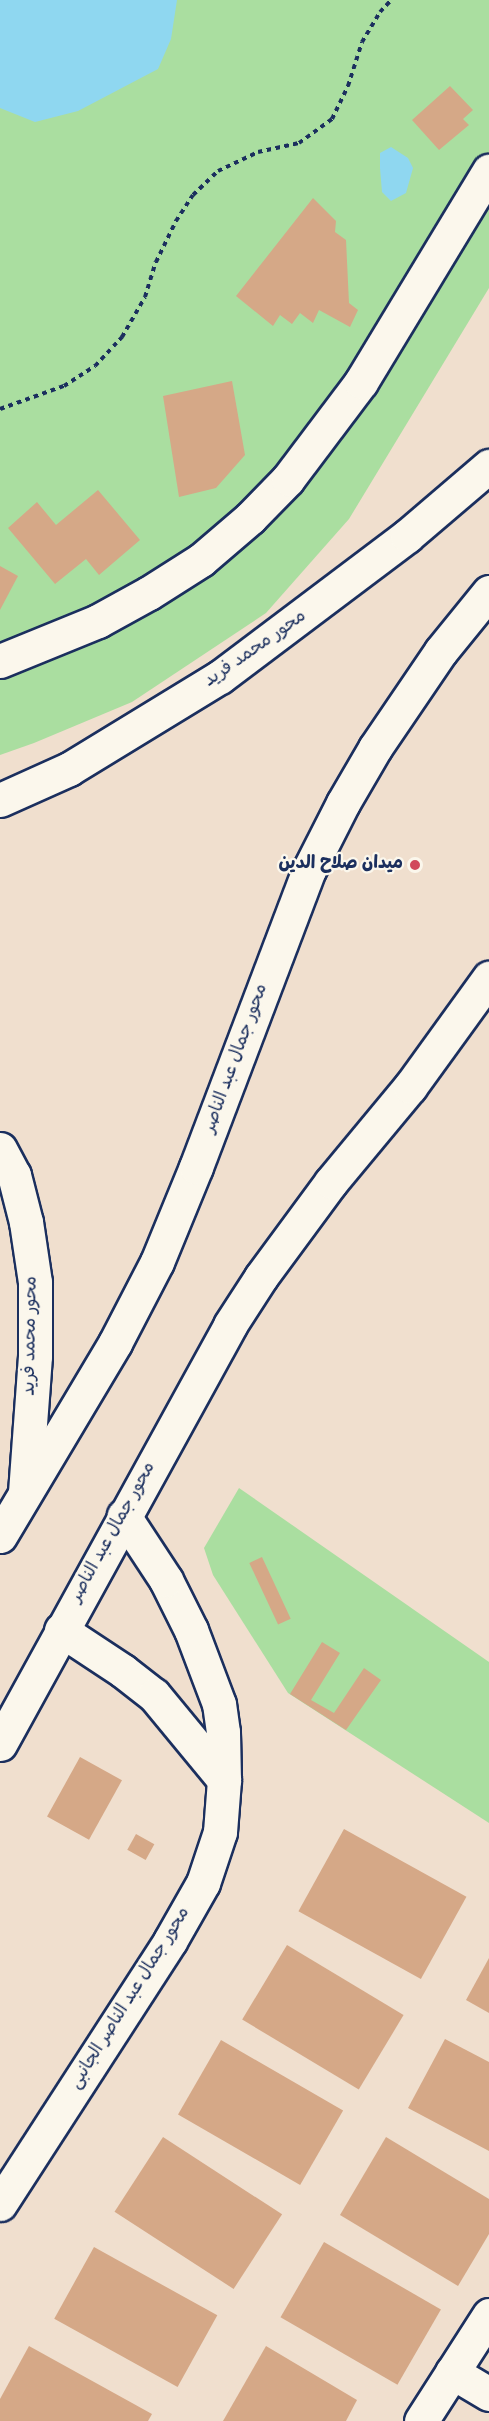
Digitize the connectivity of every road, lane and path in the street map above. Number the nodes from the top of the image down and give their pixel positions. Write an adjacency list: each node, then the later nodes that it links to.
1 (391, 0): 3 (path)
2 (489, 171): 6 (main road)
3 (0, 409)
4 (489, 466): 7 (main road, محور محمد فريد)
5 (489, 592): 11 (main road, محور جمال عبد الناصر)
6 (0, 661)
7 (0, 800)
8 (489, 978): 9 (main road, محور جمال عبد الناصر)
9 (478, 1010): 12 (main road, محور جمال عبد الناصر)
10 (0, 1149): 11 (main road, محور محمد فريد)
11 (26, 1493): 13 (main road, محور جمال عبد الناصر)
12 (124, 1516): 14 (main road, محور جمال عبد الناصر); 16 (main road, محور جمال عبد الناصر الجانبى)
13 (0, 1536)
14 (61, 1630): 15 (main road, محور جمال عبد الناصر); 16 (main road)
15 (0, 1744)
16 (224, 1780): 17 (main road, محور جمال عبد الناصر الجانبى)
17 (0, 2204)
18 (489, 2315): 19 (main road)
19 (452, 2372): 20 (main road); 21 (main road)
20 (489, 2394)
21 (421, 2421)

